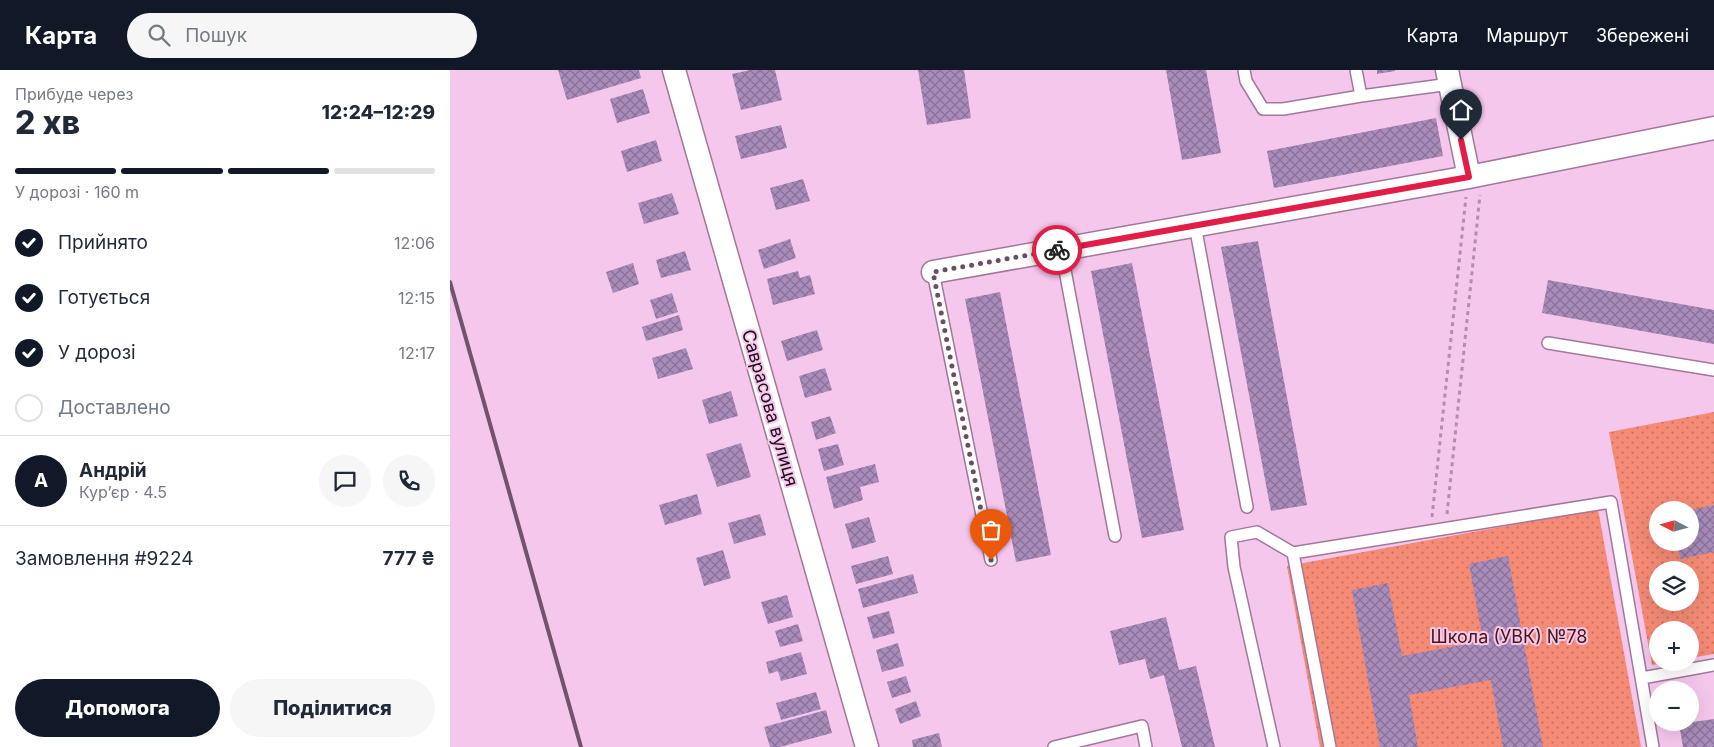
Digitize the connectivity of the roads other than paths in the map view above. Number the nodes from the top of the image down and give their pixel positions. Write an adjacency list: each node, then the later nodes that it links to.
1 (674, 70): 19 (street, Саврасова вулиця)
2 (1244, 70): 5 (lane)
3 (1356, 70): 5 (lane)
4 (1449, 77): 5 (lane); 7 (street)
5 (1361, 96)
6 (1714, 128): 7 (street)
7 (1475, 176): 8 (street)
8 (1195, 226): 9 (street); 13 (lane)
9 (1061, 249): 10 (street); 14 (lane)
10 (933, 272): 16 (lane)
11 (1548, 342): 12 (lane)
12 (1714, 370)
13 (1247, 507)
14 (1115, 536)
15 (1293, 553): 18 (lane); 22 (lane); 23 (lane)
16 (991, 560)
17 (1714, 665): 18 (lane)
18 (1642, 678): 24 (lane)
19 (867, 747)
20 (1054, 747): 21 (lane)
21 (1146, 747)
22 (1274, 747)
23 (1330, 747)
24 (1653, 747)

